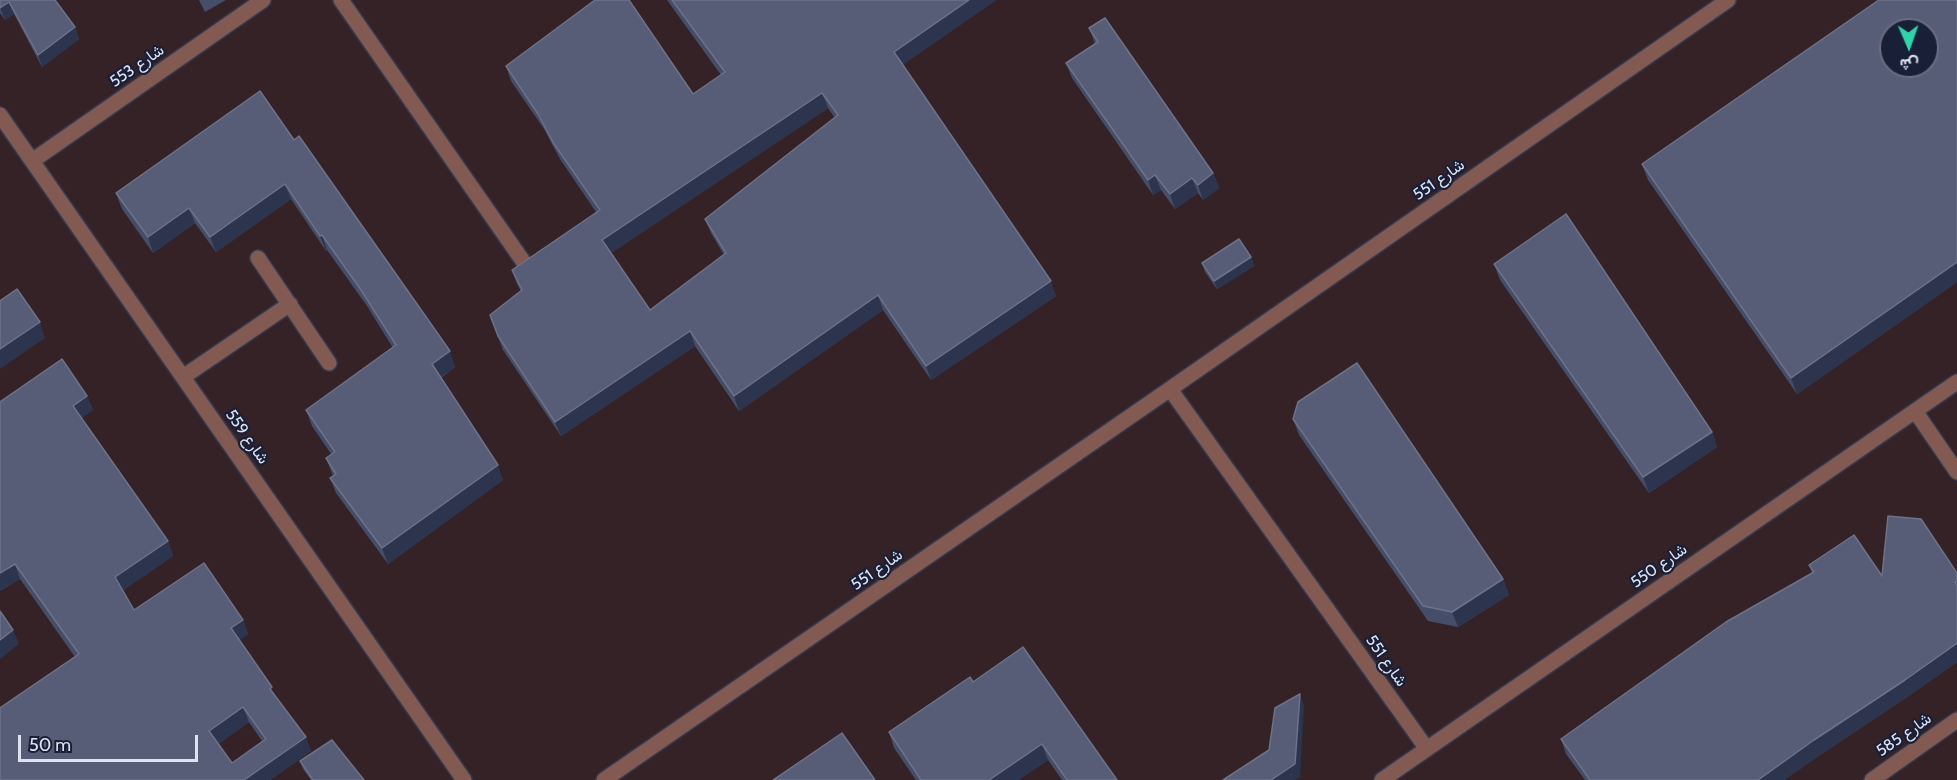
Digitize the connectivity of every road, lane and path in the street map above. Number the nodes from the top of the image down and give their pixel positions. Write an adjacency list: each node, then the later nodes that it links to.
1 (263, 0): 5 (street, شارع 553)
2 (341, 0): 7 (street)
3 (1728, 0): 12 (street, شارع 551)
4 (0, 115): 5 (street, شارع 559)
5 (32, 161): 10 (street, شارع 559)
6 (258, 258): 8 (street)
7 (525, 264)
8 (290, 304): 9 (street); 10 (street)
9 (329, 363)
10 (183, 377): 17 (street, شارع 559)
11 (1957, 382): 13 (street, شارع 550)
12 (1170, 389): 16 (street, شارع 551); 18 (street, شارع 551)
13 (1916, 411): 14 (street); 16 (street, شارع 550)
14 (1957, 472)
15 (1957, 720): 20 (street, شارع 585)
16 (1427, 749): 19 (street, شارع 550)
17 (464, 780)
18 (604, 780)
19 (1382, 780)
20 (1872, 780)

